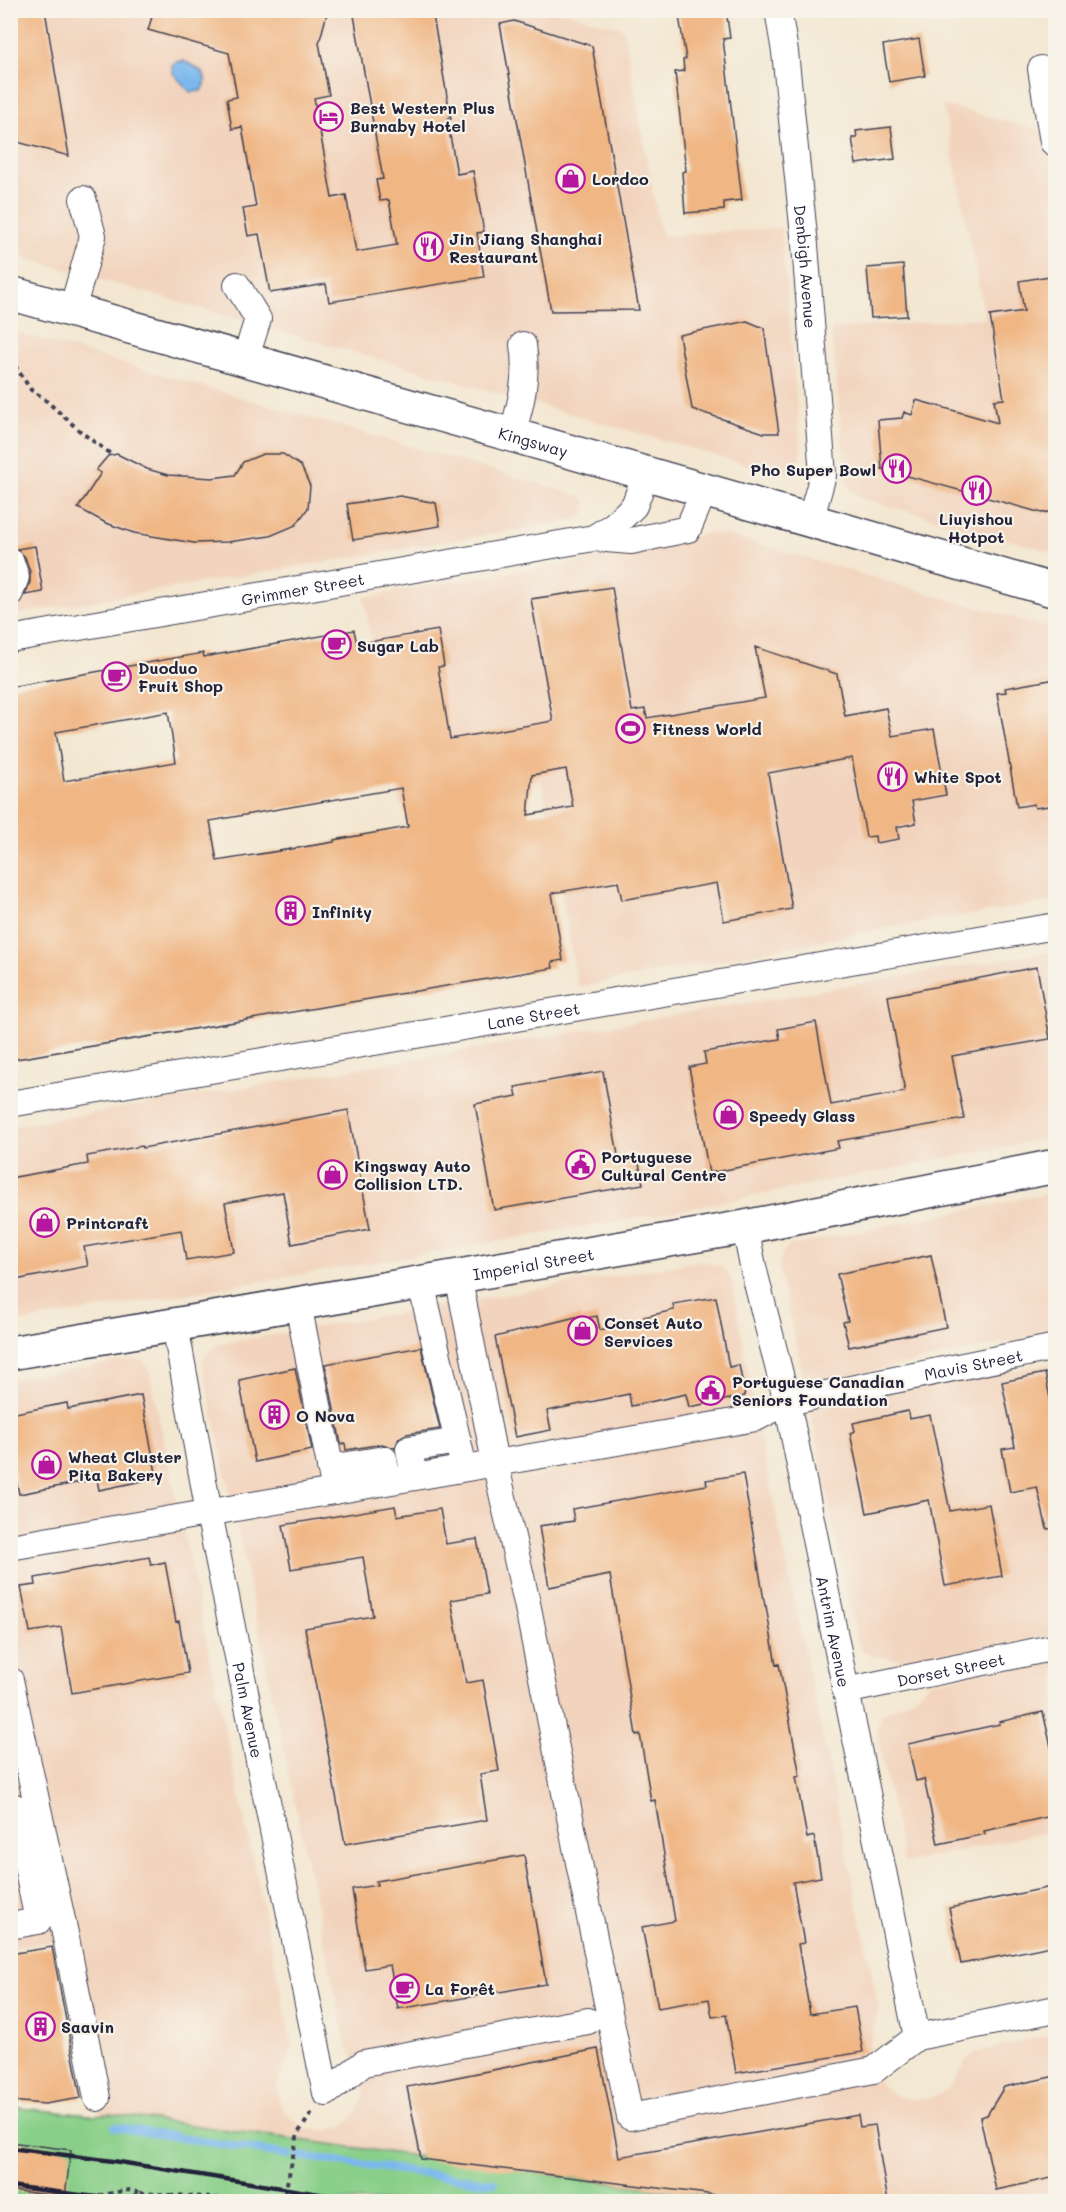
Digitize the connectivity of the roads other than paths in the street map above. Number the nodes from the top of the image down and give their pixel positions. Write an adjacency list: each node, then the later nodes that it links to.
1 (778, 10): 13 (street, Denbigh Avenue)
2 (1041, 69): 3 (street)
3 (1056, 143)
4 (83, 199): 7 (street)
5 (237, 285): 9 (street)
6 (10, 293): 7 (main road, Kingsway)
7 (72, 310): 9 (main road, Kingsway)
8 (523, 345): 10 (street)
9 (245, 360): 10 (main road, Kingsway)
10 (512, 435): 11 (main road, Kingsway)
11 (646, 474): 12 (main road, Kingsway); 14 (street, Grimmer Street)
12 (704, 490): 13 (main road, Kingsway); 14 (street, Grimmer Street)
13 (810, 521): 16 (main road, Kingsway)
14 (594, 538): 18 (street, Grimmer Street)
15 (11, 562): 17 (street)
16 (1056, 591)
17 (10, 593)
18 (10, 639)
19 (1056, 926): 20 (street, Lane Street)
20 (10, 1104)
21 (1056, 1166): 22 (main road, Imperial Street)
22 (745, 1227): 23 (main road, Imperial Street); 29 (street, Antrim Avenue)
23 (458, 1276): 24 (main road, Imperial Street); 31 (street)
24 (421, 1283): 25 (main road, Imperial Street); 30 (street)
25 (298, 1304): 26 (main road, Imperial Street); 34 (street)
26 (175, 1325): 28 (main road, Imperial Street); 35 (street, Palm Avenue)
27 (1056, 1347): 29 (street, Mavis Street)
28 (10, 1353)
29 (787, 1402): 31 (street, Mavis Street); 39 (street, Antrim Avenue)
30 (458, 1441): 32 (street); 33 (street)
31 (495, 1462): 32 (street, Mavis Street); 44 (street)
32 (464, 1468): 33 (street, Mavis Street)
33 (414, 1477): 34 (street, Mavis Street)
34 (332, 1479): 35 (street, Mavis Street)
35 (209, 1513): 36 (street, Mavis Street); 43 (street, Palm Avenue)
36 (10, 1547)
37 (1056, 1647): 39 (street, Dorset Street)
38 (10, 1680): 45 (street)
39 (845, 1691): 44 (street, Antrim Avenue)
40 (10, 1808): 41 (street)
41 (10, 1926)
42 (1056, 2008): 44 (street)
43 (588, 2021)
44 (917, 2037)
45 (97, 2098)

